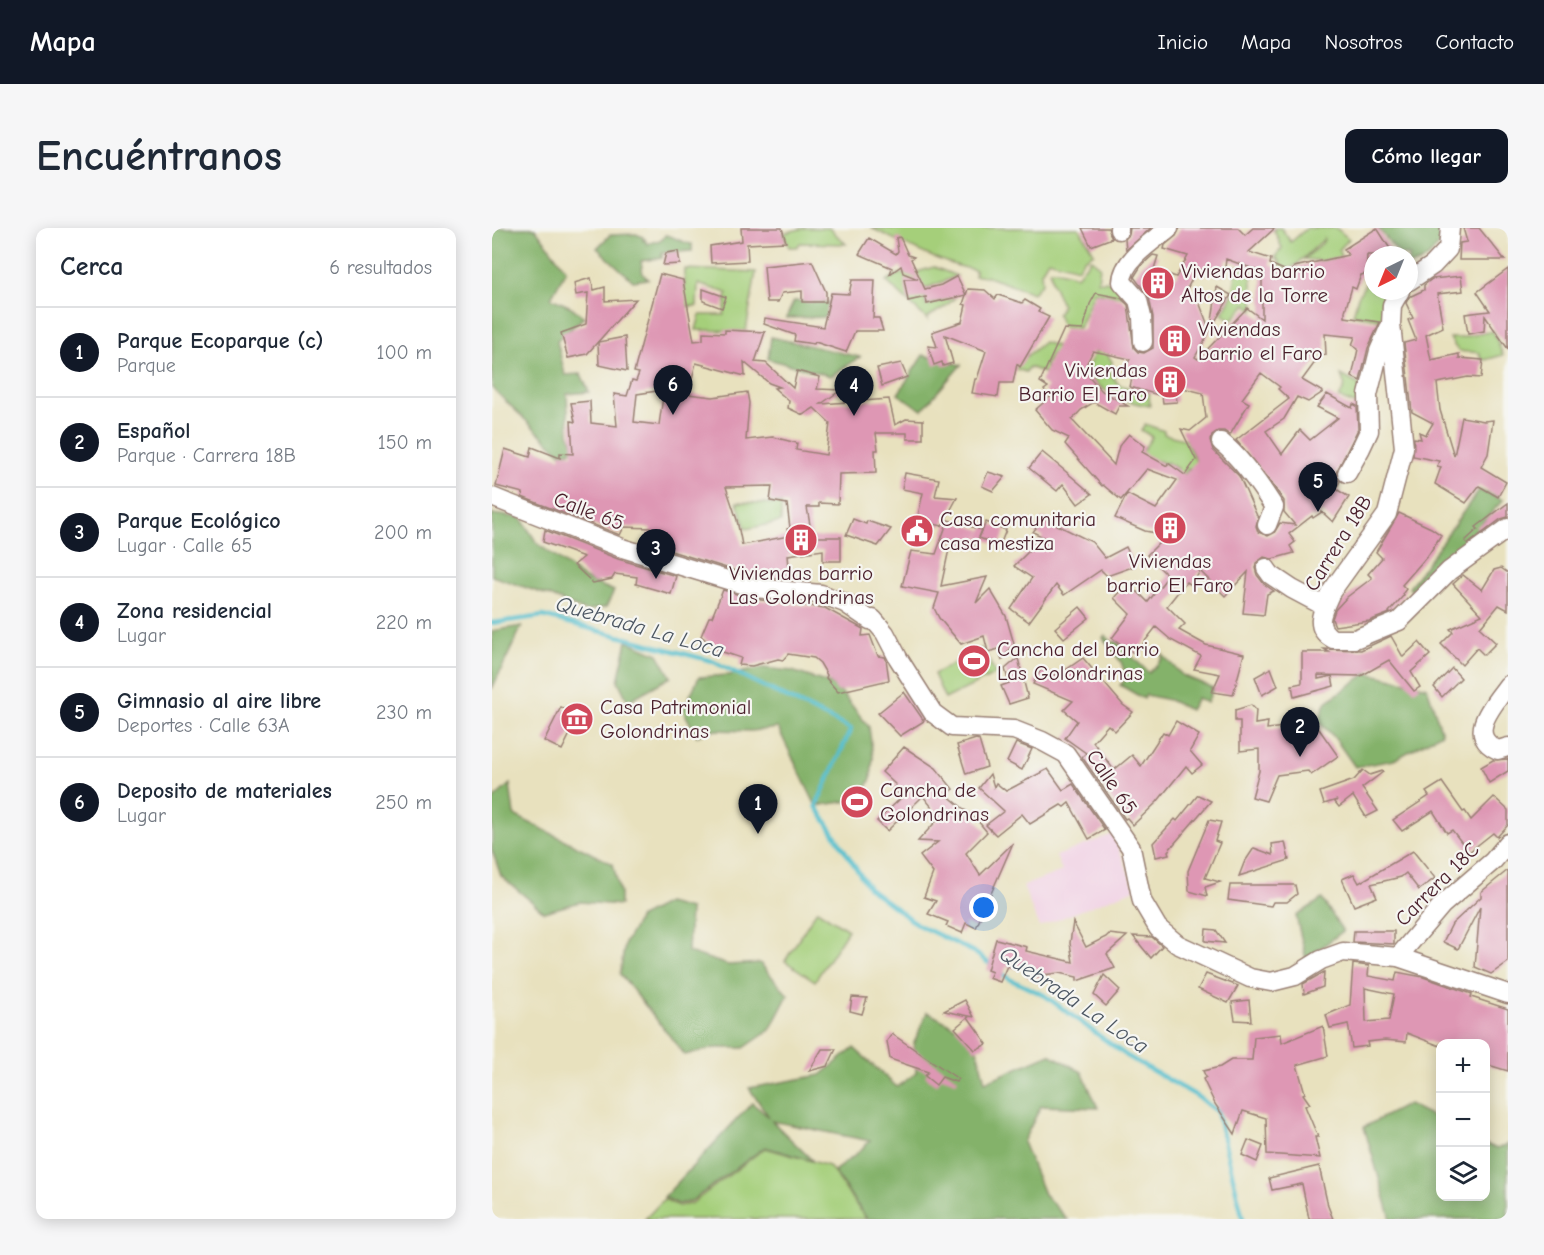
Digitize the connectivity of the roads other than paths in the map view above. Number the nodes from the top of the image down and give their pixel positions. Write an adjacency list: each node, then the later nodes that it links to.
1 (1169, 228): 6 (street)
2 (1450, 228): 3 (street)
3 (1418, 275)
4 (1395, 300): 5 (street, Carrera 18B)
5 (1391, 324): 8 (street); 13 (street, Carrera 18B)
6 (1143, 342)
7 (1221, 442): 10 (street)
8 (1347, 473)
9 (492, 496): 17 (street, Calle 65)
10 (1266, 525)
11 (1508, 528): 13 (street, Carrera 18B)
12 (1266, 568): 13 (street)
13 (1324, 606)
14 (1508, 685): 15 (street)
15 (1500, 747)
16 (1508, 843): 17 (street, Carrera 18C)
17 (1398, 957): 18 (street, Calle 65)
18 (1505, 992)

